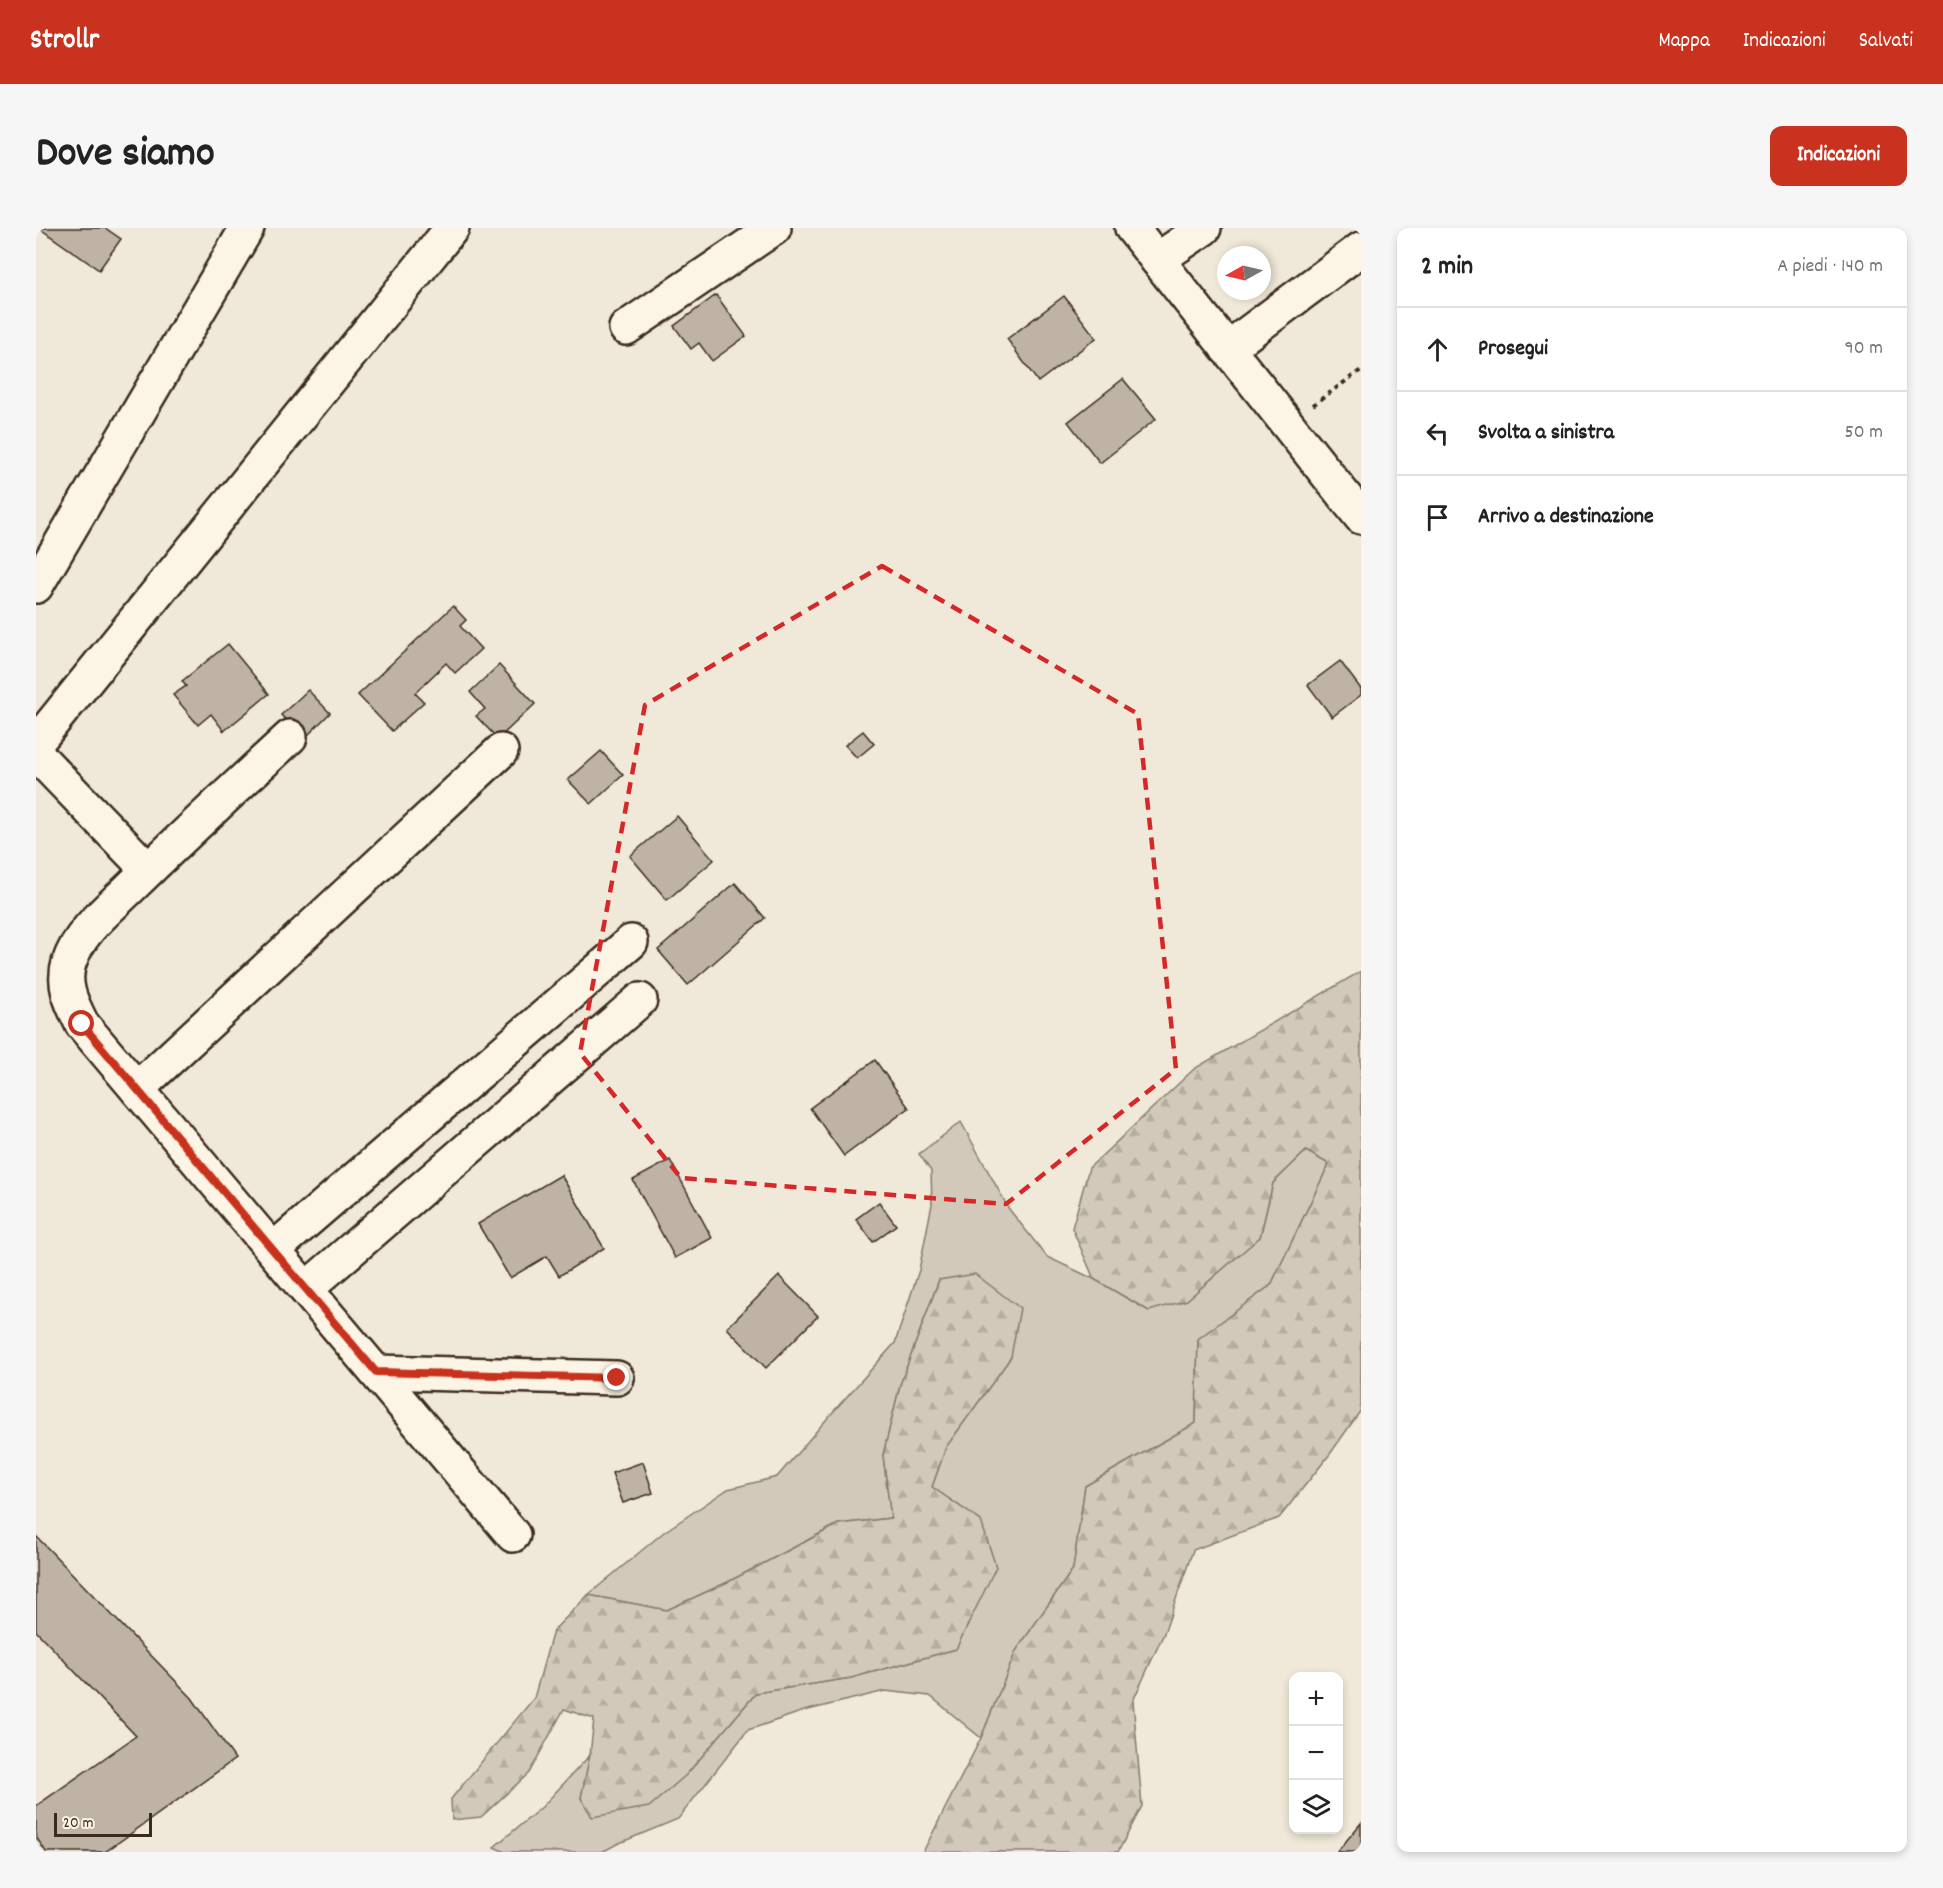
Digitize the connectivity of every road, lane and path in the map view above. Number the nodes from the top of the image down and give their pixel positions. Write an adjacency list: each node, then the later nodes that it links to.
1 (247, 228): 13 (lane)
2 (452, 228): 15 (lane)
3 (774, 228): 8 (lane)
4 (1132, 228): 7 (lane)
5 (1204, 228): 7 (lane)
6 (1361, 249): 9 (lane)
7 (1157, 260): 9 (lane)
8 (626, 328)
9 (1227, 349): 11 (lane)
10 (1361, 370): 11 (path)
11 (1287, 423): 12 (lane)
12 (1361, 517)
13 (36, 586)
14 (290, 737): 18 (lane)
15 (36, 743)
16 (501, 751): 21 (lane)
17 (36, 754): 18 (lane)
18 (148, 870): 21 (lane)
19 (632, 942): 22 (lane)
20 (640, 1000): 23 (lane)
21 (137, 1089): 22 (lane)
22 (273, 1250): 23 (lane)
23 (306, 1289): 24 (lane)
24 (376, 1372): 25 (lane); 26 (lane)
25 (617, 1378)
26 (513, 1535)

